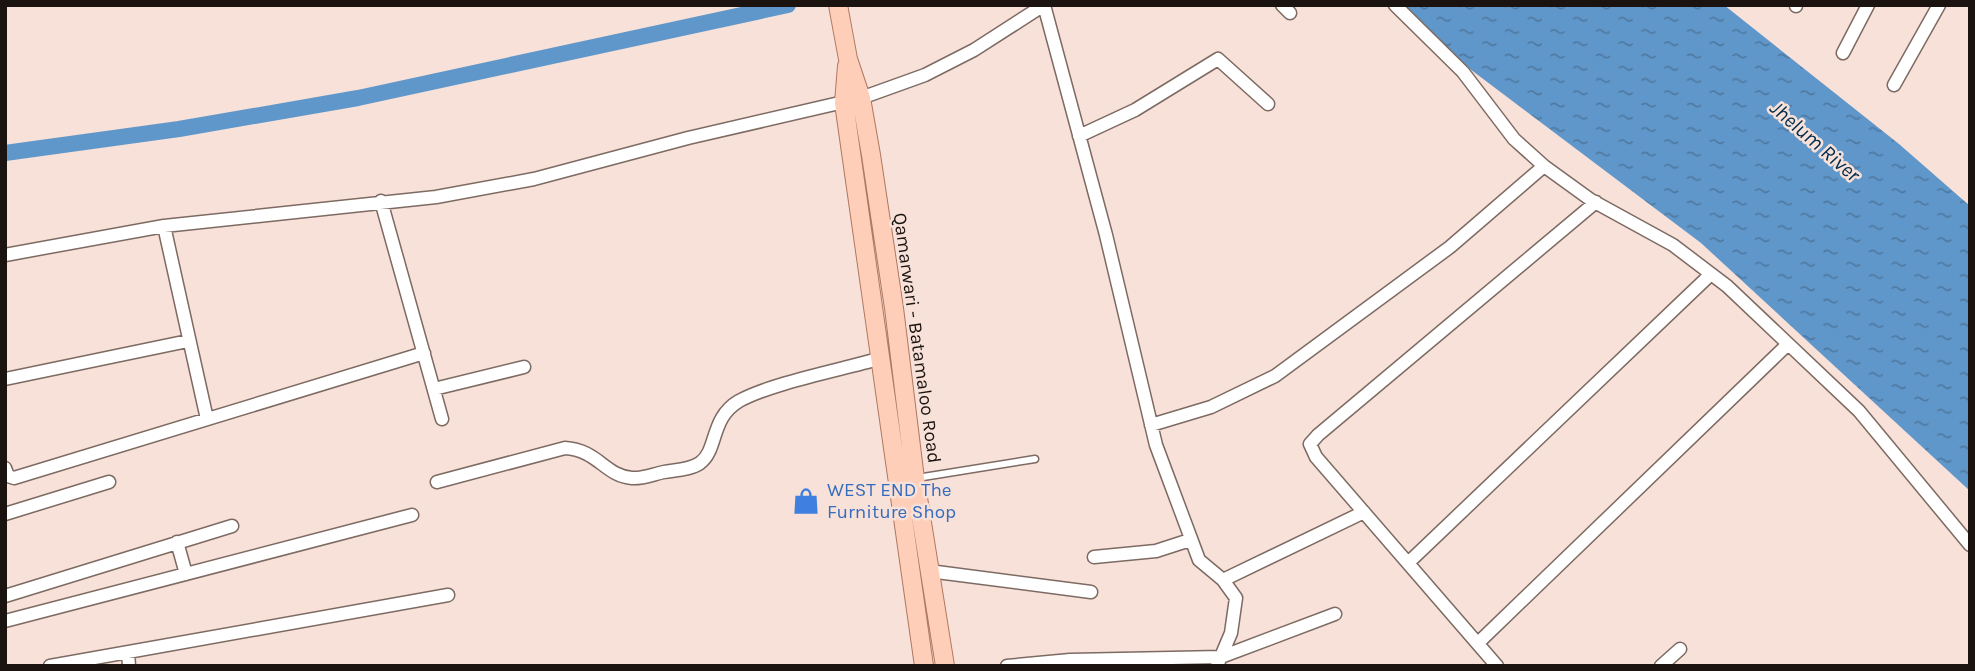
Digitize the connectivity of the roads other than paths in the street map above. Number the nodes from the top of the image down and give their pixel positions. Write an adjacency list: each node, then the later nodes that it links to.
1 (838, 5): 7 (main road, Qamarwari - Batamaloo Road)
2 (1395, 5): 10 (street)
3 (1868, 5): 5 (street)
4 (1939, 5): 6 (street)
5 (1843, 53)
6 (1894, 85)
7 (853, 101): 9 (street); 11 (street); 19 (main road, Qamarwari - Batamaloo Road); 28 (main road, Qamarwari - Batamaloo Road)
8 (1268, 104): 9 (street)
9 (1079, 136): 25 (street)
10 (1544, 166): 12 (street); 25 (street)
11 (381, 201): 13 (street); 18 (street)
12 (1596, 202): 15 (street); 31 (street)
13 (164, 226): 14 (street); 16 (street)
14 (5, 255)
15 (1711, 274): 17 (street); 39 (street)
16 (188, 341): 21 (street); 23 (street)
17 (1788, 344): 37 (street); 48 (street)
18 (424, 354): 22 (street); 23 (street)
19 (878, 359): 30 (street); 54 (main road, Qamarwari - Batamaloo Road)
20 (524, 367): 22 (street)
21 (5, 379)
22 (434, 389): 24 (street)
23 (206, 419): 27 (street)
24 (442, 419)
25 (1151, 425): 35 (street)
26 (1035, 459): 28 (lane)
27 (5, 468)
28 (915, 478): 40 (main road, Qamarwari - Batamaloo Road)
29 (108, 482): 32 (street)
30 (437, 482)
31 (1364, 512): 39 (street); 42 (street)
32 (5, 514)
33 (412, 515): 41 (street)
34 (232, 526): 36 (street)
35 (1190, 540): 38 (street); 42 (street)
36 (177, 542): 41 (street); 45 (street)
37 (1970, 545)
38 (1094, 557)
39 (1408, 563): 48 (street)
40 (929, 571): 43 (street); 55 (main road, Qamarwari - Batamaloo Road)
41 (186, 574): 47 (street)
42 (1223, 580): 51 (street)
43 (1091, 592)
44 (448, 595): 50 (street)
45 (5, 596)
46 (1335, 614): 51 (street)
47 (5, 621)
48 (1478, 643): 57 (street)
49 (1680, 649): 58 (street)
50 (128, 652): 52 (street); 53 (street)
51 (1219, 661): 56 (street)
52 (50, 666)
53 (129, 666)
54 (924, 666)
55 (945, 666)
56 (1007, 666)
57 (1497, 666)
58 (1661, 666)

